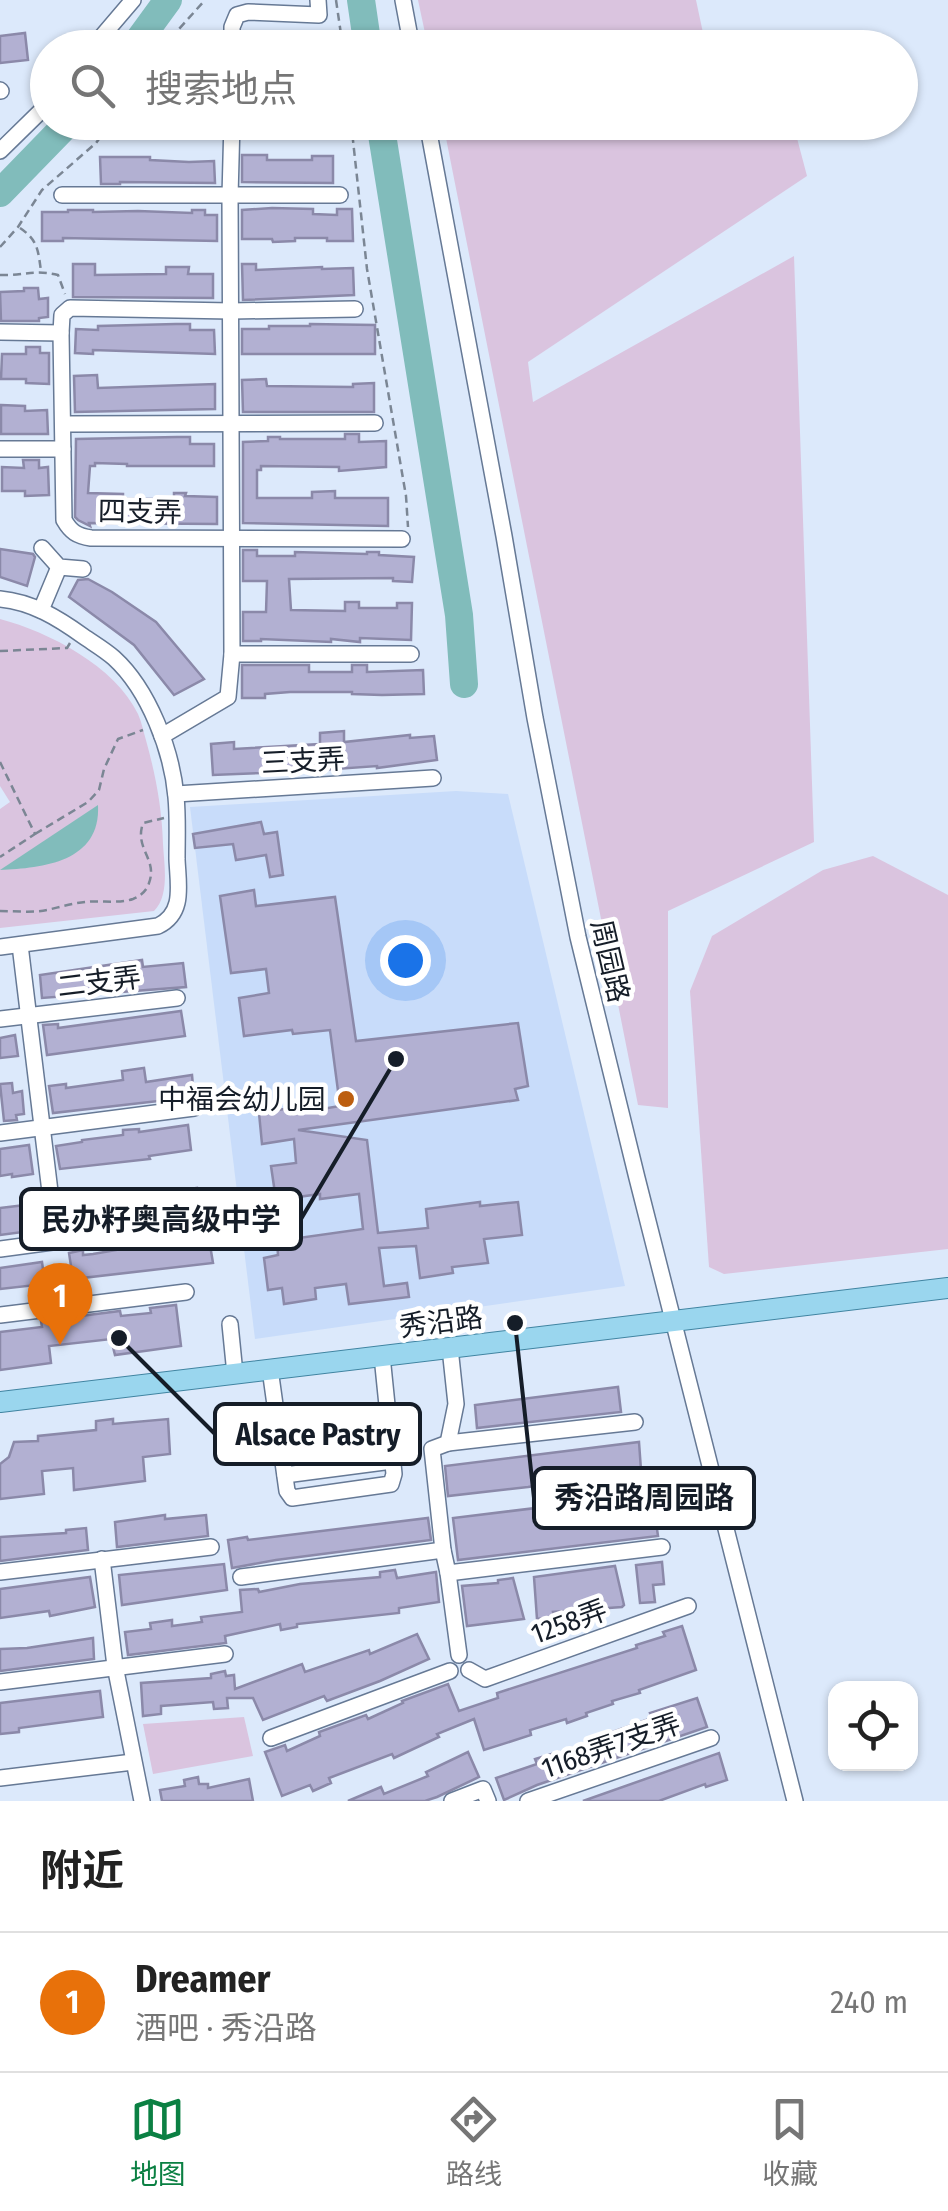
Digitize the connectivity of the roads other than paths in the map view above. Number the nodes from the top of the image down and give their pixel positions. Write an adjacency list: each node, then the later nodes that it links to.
1 (133, 0): 4 (street)
2 (318, 0): 5 (street)
3 (403, 0): 6 (street)
4 (107, 30)
5 (232, 30)
6 (409, 30)
7 (30, 122): 10 (street)
8 (232, 140): 12 (street)
9 (430, 140): 49 (street, 周园路)
10 (0, 151)
11 (62, 195): 12 (street)
12 (230, 196): 13 (street); 15 (street)
13 (340, 196)
14 (354, 309): 15 (street)
15 (231, 311): 17 (street, 四支弄); 18 (street)
16 (0, 332): 17 (street)
17 (61, 334): 20 (street, 四支弄)
18 (232, 422): 19 (street); 20 (street); 24 (street)
19 (376, 423)
20 (64, 424): 22 (street, 四支弄)
21 (0, 448): 22 (street)
22 (63, 449): 24 (street, 四支弄)
23 (402, 538): 24 (street, 四支弄)
24 (233, 539): 30 (street)
25 (42, 548): 26 (street)
26 (59, 567): 27 (street); 29 (street)
27 (83, 569)
28 (0, 599): 29 (street)
29 (41, 610): 32 (street)
30 (232, 654): 31 (street); 32 (street)
31 (411, 654)
32 (160, 731): 34 (street)
33 (432, 778): 34 (street, 三支弄)
34 (176, 794): 35 (street)
35 (20, 945): 36 (street); 38 (street, 二支弄)
36 (0, 947)
37 (177, 998): 38 (street, 二支弄)
38 (28, 1016): 39 (street, 二支弄); 41 (street, 二支弄)
39 (0, 1019)
40 (194, 1108): 41 (street)
41 (42, 1128): 42 (street); 44 (street, 二支弄)
42 (0, 1133)
43 (201, 1222): 44 (street)
44 (56, 1241): 45 (street)
45 (0, 1249)
46 (948, 1288): 49 (main road, 秀沿路)
47 (186, 1292): 48 (street)
48 (0, 1316)
49 (673, 1322): 51 (main road, 秀沿路); 84 (street, 周园路)
50 (230, 1324): 54 (street)
51 (450, 1348): 52 (main road, 秀沿路); 58 (street)
52 (382, 1356): 53 (main road, 秀沿路); 57 (street)
53 (270, 1369): 54 (main road, 秀沿路); 59 (street)
54 (235, 1374): 55 (main road, 秀沿路)
55 (0, 1402)
56 (635, 1422): 58 (street)
57 (390, 1438): 59 (street); 60 (street)
58 (448, 1442): 64 (street)
59 (282, 1452): 61 (street)
60 (392, 1461): 61 (street); 61 (street)
61 (285, 1474)
62 (211, 1547): 65 (street)
63 (662, 1547): 67 (street, 1258弄)
64 (442, 1550): 67 (street); 68 (street)
65 (102, 1559): 66 (street); 72 (street)
66 (0, 1572)
67 (448, 1573): 71 (street)
68 (241, 1577)
69 (688, 1606): 73 (street, 1258弄)
70 (225, 1654): 72 (street)
71 (459, 1655): 73 (street); 74 (street)
72 (115, 1666): 75 (street); 78 (street)
73 (469, 1670): 74 (street)
74 (450, 1671): 76 (street)
75 (0, 1682)
76 (271, 1738)
77 (712, 1738): 83 (street, 1168弄7支弄)
78 (133, 1762): 79 (street); 80 (street)
79 (0, 1778)
80 (142, 1801)
81 (452, 1801): 82 (street)
82 (488, 1801)
83 (528, 1801)
84 (795, 1801)

